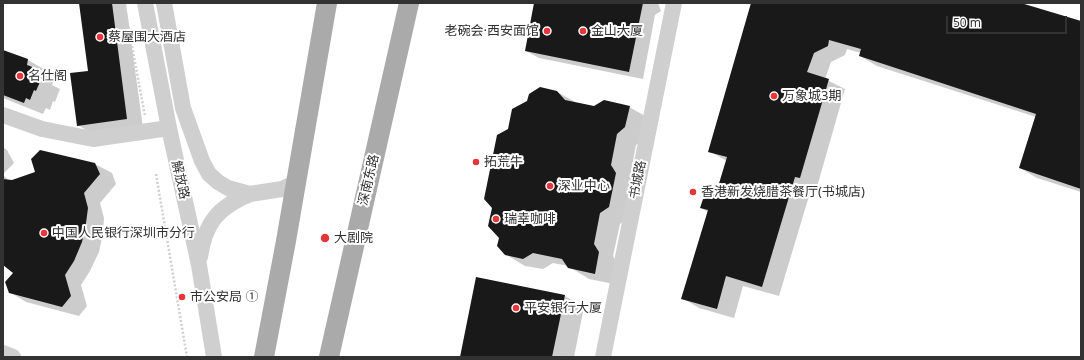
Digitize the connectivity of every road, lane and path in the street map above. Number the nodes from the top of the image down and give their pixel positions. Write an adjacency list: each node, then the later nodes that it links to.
1 (124, 3): 8 (path)
2 (145, 3): 9 (street, 解放路)
3 (164, 3): 12 (street, 解放路)
4 (328, 3): 11 (main road)
5 (409, 3): 19 (main road, 深南东路)
6 (674, 3): 20 (street, 书城路)
7 (3, 115): 9 (street)
8 (145, 116)
9 (169, 128): 13 (street, 解放路)
10 (156, 174): 16 (path)
11 (295, 183): 12 (street, 解放路); 18 (main road)
12 (250, 194): 13 (street)
13 (199, 265): 17 (street, 解放路)
14 (3, 353): 15 (street)
15 (13, 357)
16 (187, 357)
17 (214, 357)
18 (264, 357)
19 (329, 357)
20 (602, 357)

